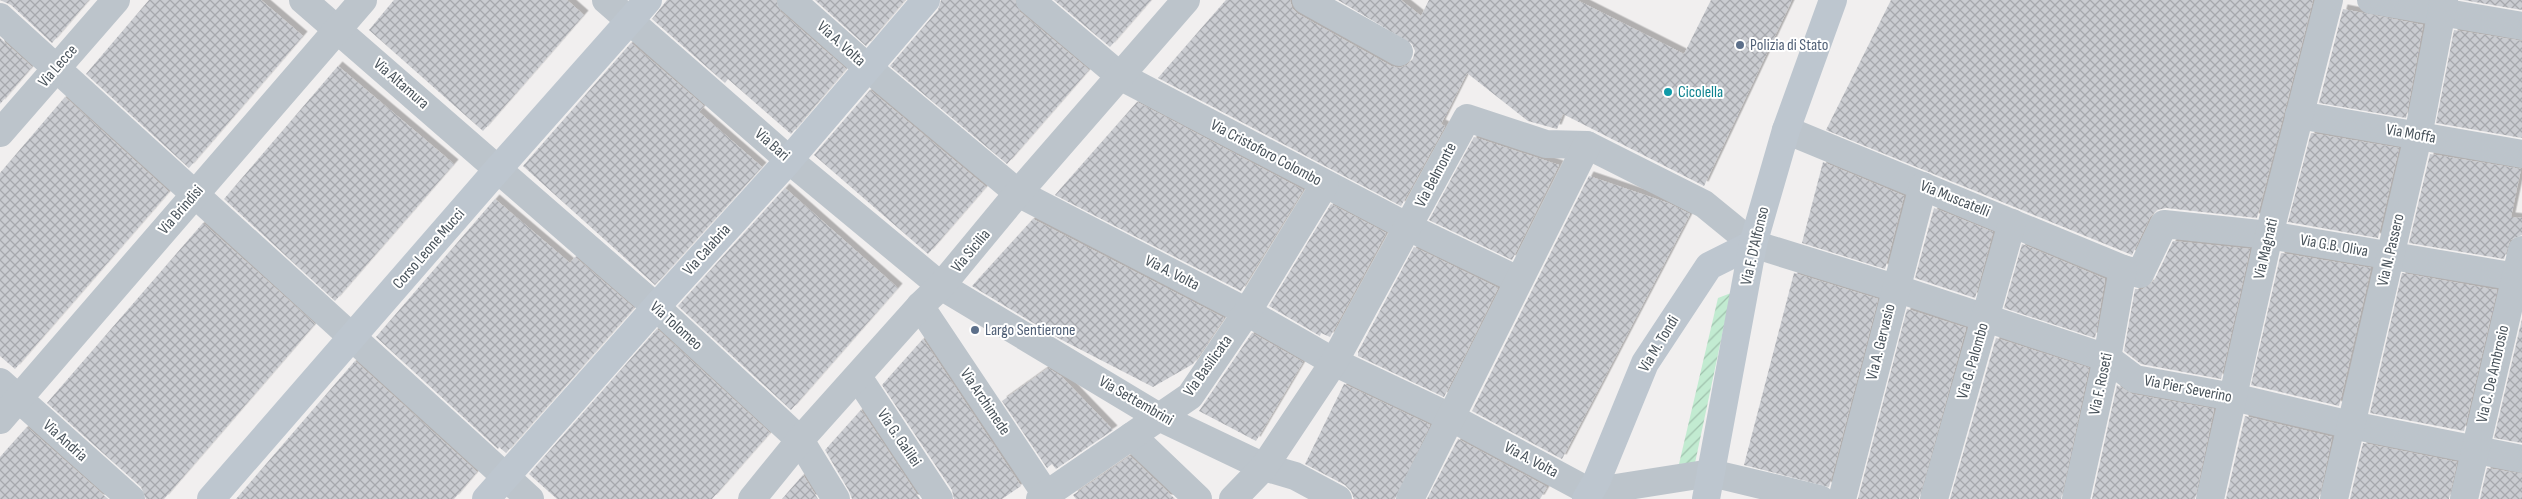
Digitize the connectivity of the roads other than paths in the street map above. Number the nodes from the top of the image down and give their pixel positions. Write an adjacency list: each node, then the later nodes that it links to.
1 (116, 0): 21 (street, Via Lecce)
2 (303, 0): 18 (street, Via Altamura)
3 (363, 0): 18 (street, Via Brindisi)
4 (606, 0): 16 (street, Via Bari)
5 (648, 0): 16 (street, Corso Leone Mucci)
6 (791, 0): 20 (street, Via A. Volta)
7 (926, 0): 20 (street, Via Calabria)
8 (1030, 0): 22 (street, Via Cristoforo Colombo)
9 (1186, 0): 22 (street, Via Sicilia)
10 (1306, 0): 19 (street)
11 (1833, 0): 24 (street, Via F. D'Alfonso)
12 (2329, 0): 23 (street, Via Magnati)
13 (2371, 0): 14 (street)
14 (2443, 6): 17 (street); 26 (street, Via N. Passero)
15 (0, 17): 21 (street)
16 (631, 21): 29 (street, Via Bari); 30 (street, Corso Leone Mucci)
17 (2522, 26)
18 (338, 29): 30 (street, Via Altamura); 34 (street, Via Brindisi)
19 (1399, 52)
20 (867, 67): 29 (street, Via Calabria); 33 (street, Via A. Volta)
21 (55, 69): 25 (street, Via Lecce); 34 (street)
22 (1120, 76): 31 (street, Via Cristoforo Colombo); 33 (street, Via Sicilia)
23 (2299, 115): 26 (street, Via Moffa); 37 (street, Via Magnati)
24 (1786, 130): 32 (street, Via Muscatelli); 38 (street, Via F. D'Alfonso)
25 (0, 133)
26 (2418, 136): 28 (street, Via Moffa); 40 (street, Via N. Passero)
27 (1587, 145): 36 (street, Via Belmonte); 38 (street, Via Belmonte); 43 (street)
28 (2522, 154)
29 (789, 160): 44 (street, Via Bari); 47 (street, Via Calabria)
30 (498, 169): 47 (street, Via Tolomeo); 50 (street, Corso Leone Mucci)
31 (1325, 184): 36 (street, Via Cristoforo Colombo); 48 (street, Via Basilicata)
32 (1923, 186): 35 (street, Via Muscatelli); 45 (street, Via A. Gervasio)
33 (1018, 193): 44 (street, Via Sicilia); 48 (street, Via A. Volta)
34 (195, 194): 50 (street); 54 (street, Via Brindisi)
35 (2012, 223): 41 (street, Via Muscatelli); 49 (street, Via G. Palombo)
36 (1408, 227): 43 (street, Via Cristoforo Colombo); 52 (street, Via Belmonte)
37 (2268, 235): 40 (street, Via G.B. Oliva); 41 (street, Via G.B. Oliva); 55 (street, Via Magnati)
38 (1752, 244): 45 (street, Via Pier Severino); 66 (street, Via F. D'Alfonso); 67 (street, Via M. Tondi)
39 (2522, 250): 42 (street, Via C. De Ambrosio)
40 (2390, 256): 42 (street, Via G.B. Oliva); 59 (street, Via N. Passero)
41 (2123, 269): 51 (street, Via F. Roseti)
42 (2518, 278): 62 (street, Via C. De Ambrosio)
43 (1518, 280): 57 (street)
44 (942, 286): 46 (street, Via Sicilia); 56 (street, Via Settembrini)
45 (1895, 288): 49 (street, Via Pier Severino); 81 (street, Via A. Gervasio)
46 (920, 306): 53 (street, Via Sicilia); 68 (street, Via Archimede)
47 (656, 307): 61 (street, Via Tolomeo); 65 (street, Via Calabria)
48 (1247, 312): 52 (street, Via A. Volta); 56 (street, Via Basilicata)
49 (1984, 319): 51 (street, Via Pier Severino); 82 (street, Via G. Palombo)
50 (352, 337): 65 (street); 70 (street, Corso Leone Mucci)
51 (2107, 358): 55 (street, Via Pier Severino); 83 (street, Via F. Roseti)
52 (1334, 362): 57 (street, Via A. Volta); 64 (street, Via Belmonte)
53 (858, 377): 61 (street, Via Sicilia); 75 (street, Via G. Galilei)
54 (9, 390): 58 (street, Via Brindisi); 69 (street, Via Andria)
55 (2233, 397): 59 (street, Via Pier Severino); 84 (street, Via Magnati)
56 (1159, 417): 60 (street, Via Basilicata); 64 (street, Via Settembrini)
57 (1450, 417): 67 (street, Via A. Volta); 79 (street)
58 (0, 420)
59 (2351, 425): 62 (street, Via Pier Severino); 85 (street, Via N. Passero)
60 (1132, 436): 68 (street, Via Basilicata); 76 (street)
61 (800, 440): 73 (street, Via Sicilia); 74 (street, Via Tolomeo)
62 (2475, 450): 63 (street, Via Pier Severino); 86 (street, Via C. De Ambrosio)
63 (2522, 459)
64 (1264, 467): 77 (street, Via Belmonte); 78 (street, Via Settembrini)
65 (507, 476): 71 (street, Via Calabria); 72 (street)
66 (1709, 486): 67 (street); 80 (street)
67 (1588, 495)
68 (1045, 498)
69 (131, 499)
70 (211, 499)
71 (486, 499)
72 (530, 499)
73 (752, 499)
74 (836, 499)
75 (939, 499)
76 (1198, 499)
77 (1233, 499)
78 (1338, 499)
79 (1410, 499)
80 (1820, 499)
81 (1842, 499)
82 (1934, 499)
83 (2076, 499)
84 (2210, 499)
85 (2334, 499)
86 (2464, 499)

